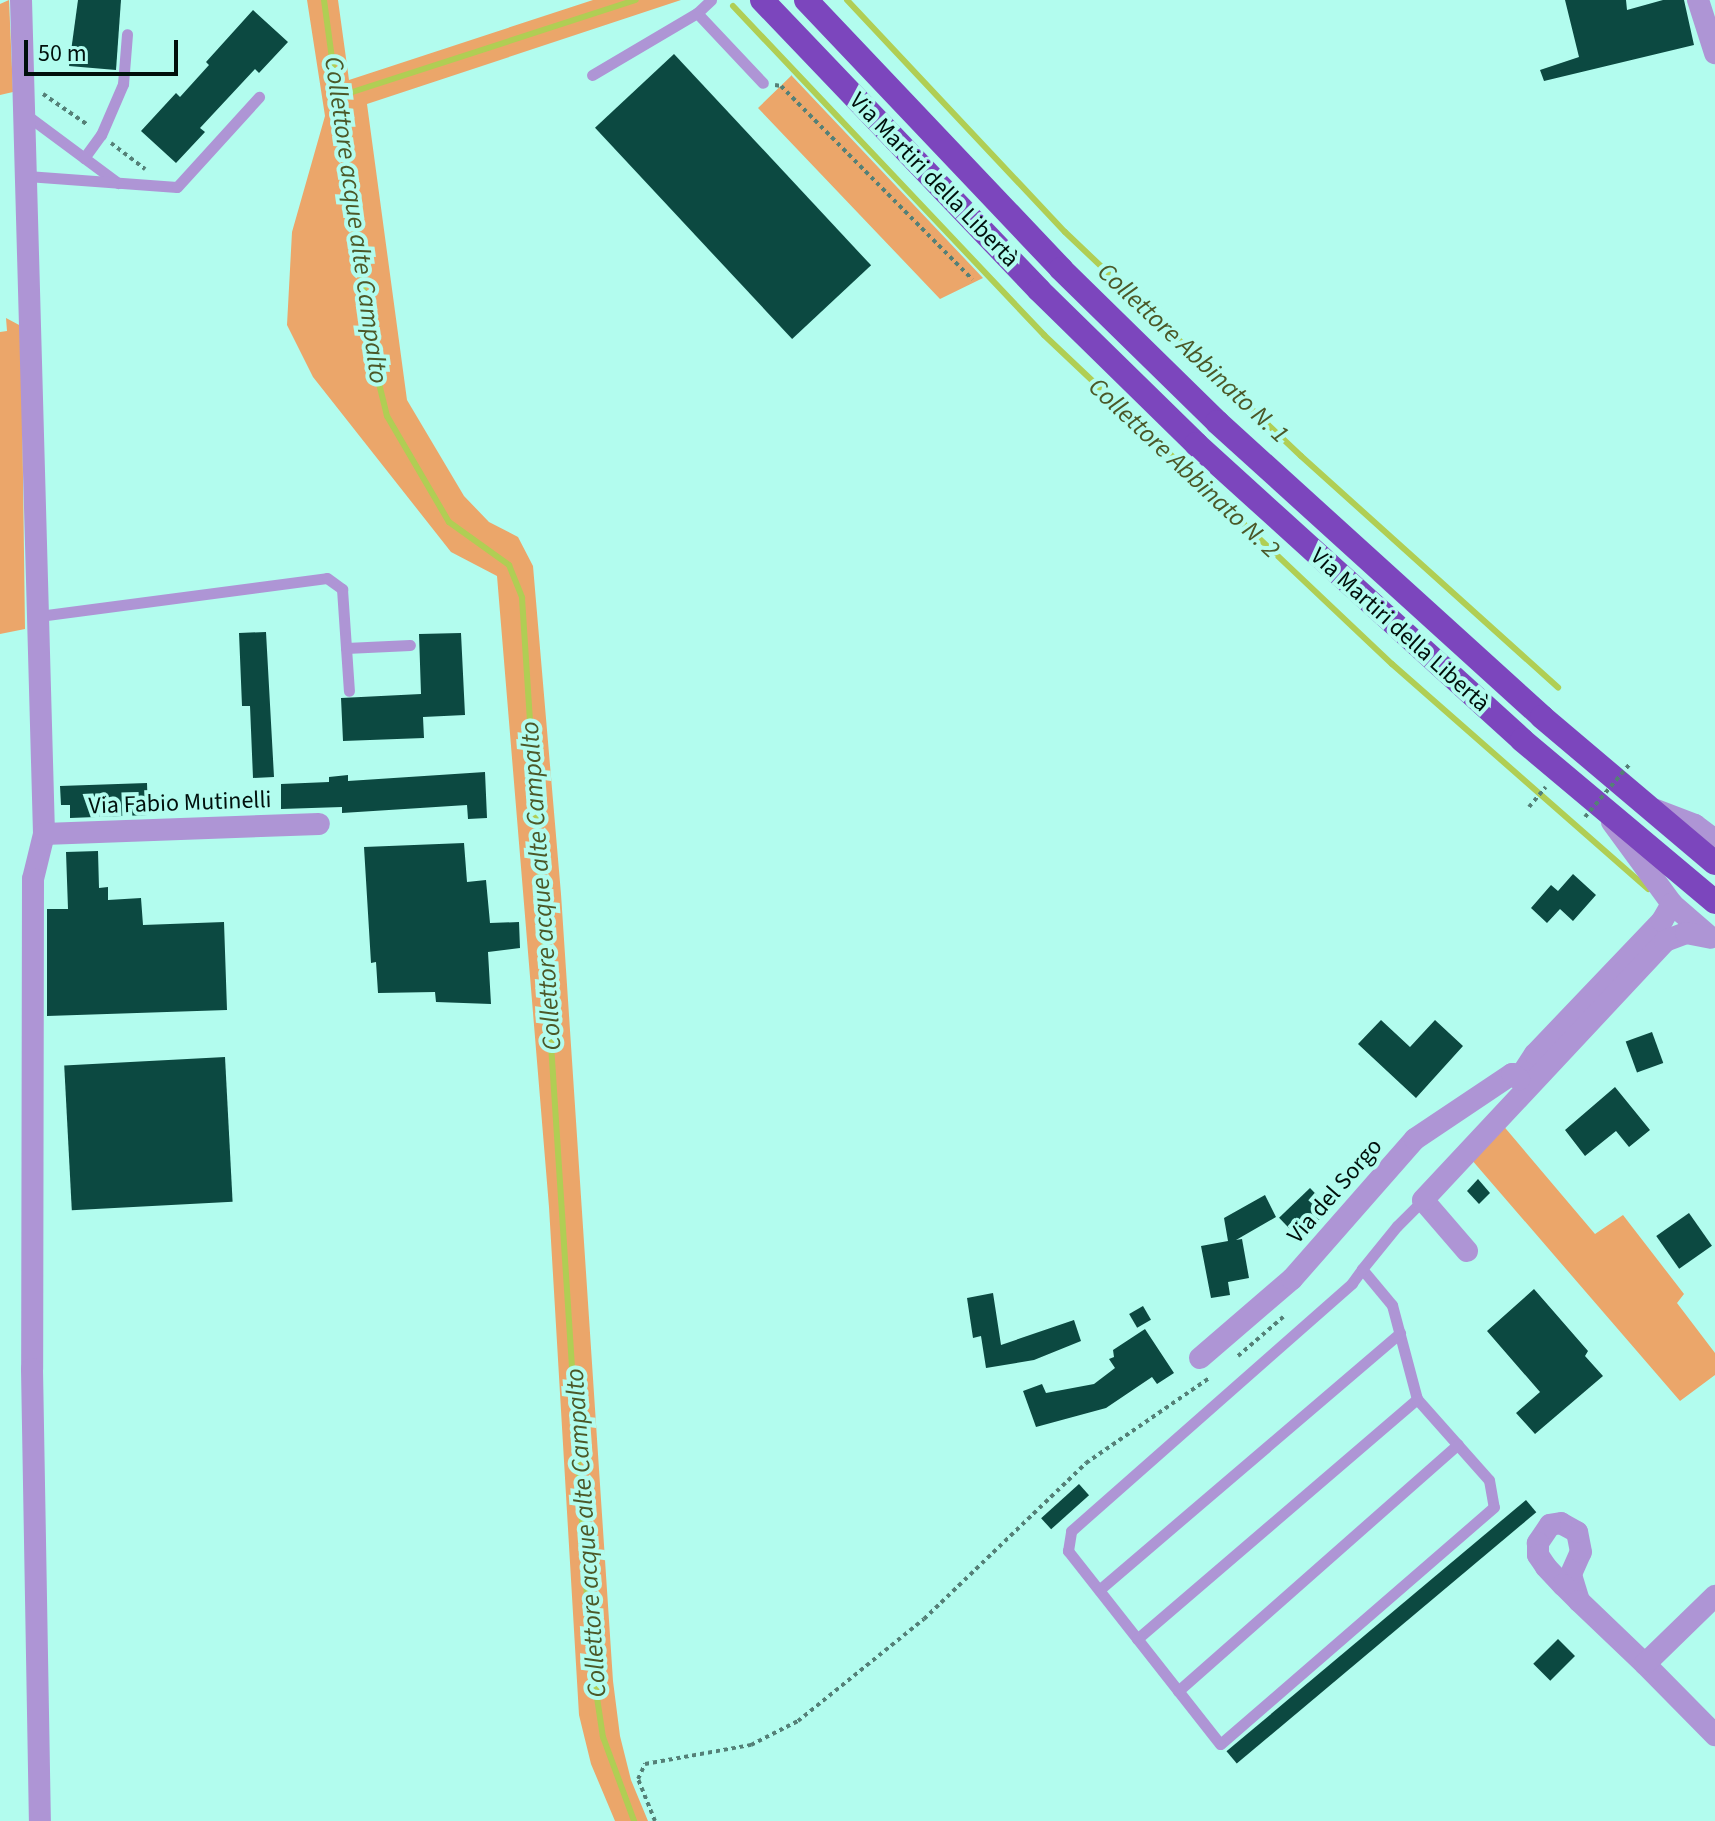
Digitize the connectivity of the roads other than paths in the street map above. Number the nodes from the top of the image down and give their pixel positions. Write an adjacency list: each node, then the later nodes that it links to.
1 (21, 0): 12 (street)
2 (711, 0): 6 (lane)
3 (762, 0): 21 (main road, Via Martiri della Libertà)
4 (806, 0): 20 (main road, Via Martiri della Libertà)
5 (1698, 0): 8 (street)
6 (697, 13): 9 (lane); 10 (lane)
7 (127, 34): 13 (lane)
8 (1715, 53)
9 (592, 75)
10 (763, 83)
11 (259, 97): 15 (lane)
12 (25, 114): 13 (lane); 14 (street)
13 (84, 158): 15 (lane)
14 (27, 176): 15 (lane); 16 (street)
15 (118, 183)
16 (39, 616): 18 (lane); 23 (street)
17 (410, 645): 18 (lane)
18 (346, 648): 19 (lane)
19 (349, 691)
20 (1647, 807): 24 (street); 25 (main road, Via Martiri della Libertà)
21 (1594, 813): 26 (main road, Via Martiri della Libertà); 28 (street, Via del Sorgo)
22 (319, 824): 23 (street, Via Fabio Mutinelli)
23 (44, 834): 46 (street)
24 (1715, 840)
25 (1715, 863)
26 (1685, 878): 27 (main road, Via Martiri della Libertà); 29 (main road)
27 (1715, 902)
28 (1672, 904): 30 (street, Via del Sorgo); 31 (street, Via del Sorgo)
29 (1715, 910)
30 (1713, 940): 31 (street, Via del Sorgo)
31 (1522, 1083): 32 (street, Via del Sorgo); 36 (street, Via del Sorgo)
32 (1423, 1200): 33 (street); 34 (lane)
33 (1467, 1251)
34 (1362, 1269): 35 (lane); 39 (lane)
35 (1400, 1333): 37 (lane); 39 (lane)
36 (1208, 1366)
37 (1417, 1399): 38 (lane); 42 (lane)
38 (1458, 1444): 44 (lane); 44 (lane)
39 (1099, 1590): 42 (lane)
40 (1715, 1596): 43 (street)
41 (1579, 1601): 43 (street)
42 (1137, 1639): 44 (lane)
43 (1645, 1664): 45 (street)
44 (1178, 1691)
45 (1715, 1735)
46 (40, 1821)

